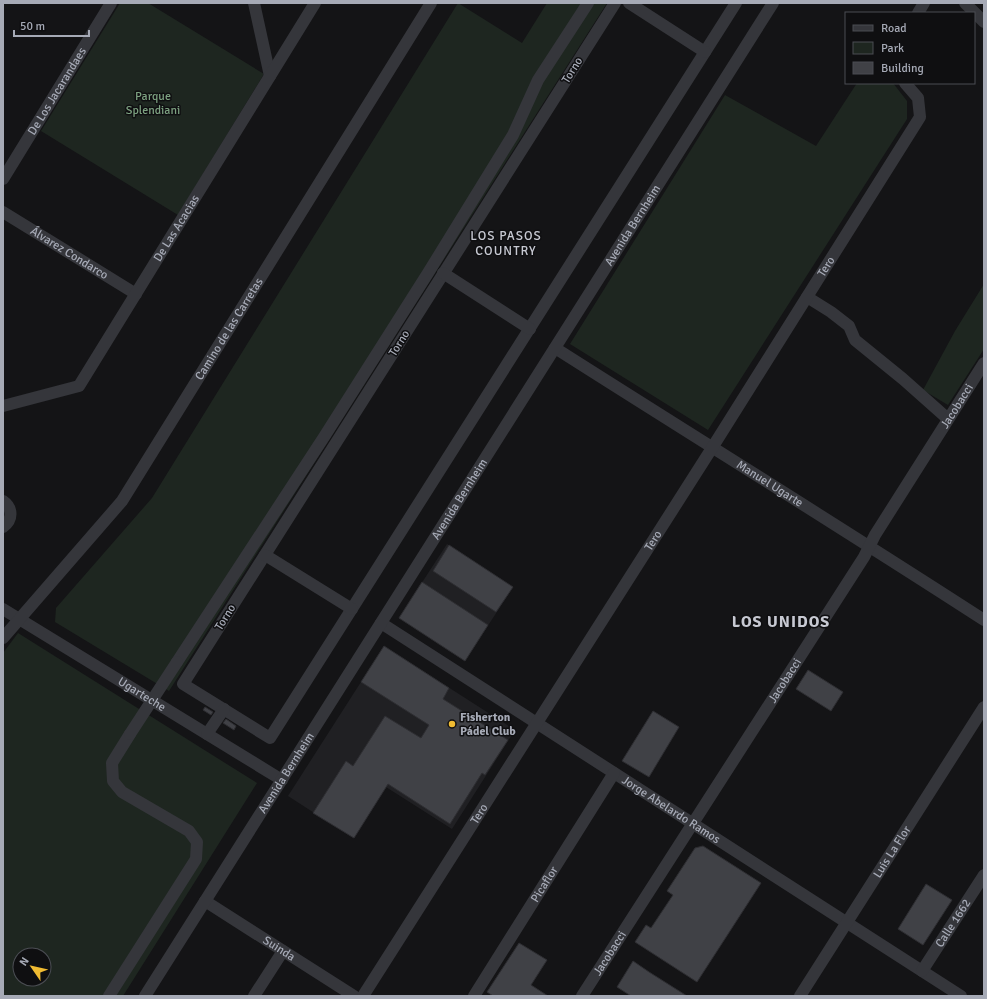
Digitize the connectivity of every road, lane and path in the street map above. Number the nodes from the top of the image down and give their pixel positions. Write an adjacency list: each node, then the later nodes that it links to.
1 (111, 3): 19 (street, De Los Jacarandaes)
2 (254, 3): 17 (street)
3 (315, 3): 17 (street, De Las Acacias)
4 (431, 3): 36 (street, Camino de las Carretas)
5 (588, 3): 52 (street, bridge)
6 (615, 3): 21 (street, Torno)
7 (629, 3): 16 (street)
8 (736, 3): 16 (street)
9 (773, 3): 25 (street, Avenida Bernheim)
10 (924, 3): 12 (street)
11 (965, 3): 13 (street)
12 (919, 12)
13 (974, 12)
14 (975, 13): 15 (street)
15 (984, 22)
16 (705, 52): 24 (street)
17 (270, 76): 22 (street, De Las Acacias)
18 (905, 84): 23 (street, Tero)
19 (3, 179)
20 (3, 212): 22 (street, Álvarez Condarco)
21 (443, 273): 24 (street); 33 (street, Torno)
22 (136, 294): 27 (street, De Las Acacias)
23 (807, 297): 28 (street); 29 (street, Tero)
24 (530, 329): 35 (street)
25 (555, 348): 29 (street, Manuel Ugarte); 38 (street, Avenida Bernheim)
26 (984, 363): 28 (street, Jacobacci)
27 (3, 406)
28 (948, 419): 32 (street, Jacobacci)
29 (712, 448): 32 (street, Manuel Ugarte); 42 (street, Tero)
30 (3, 501): 31 (street)
31 (3, 527)
32 (870, 546): 37 (street, Manuel Ugarte); 46 (street, Jacobacci)
33 (264, 555): 35 (street); 41 (street, Torno)
34 (3, 609): 36 (street, Ugarteche)
35 (352, 609): 41 (street)
36 (18, 618): 39 (street, Camino de las Carretas); 43 (street, Ugarteche)
37 (984, 620)
38 (381, 623): 42 (street, Jorge Abelardo Ramos); 45 (street, Avenida Bernheim)
39 (3, 638)
40 (984, 707): 49 (street, Luis La Flor)
41 (224, 709): 43 (street)
42 (537, 723): 44 (street, Jorge Abelardo Ramos); 56 (street, Tero)
43 (208, 734): 45 (street, Ugarteche)
44 (614, 773): 46 (street, Jorge Abelardo Ramos); 57 (street, Picaflor)
45 (282, 780): 48 (street, Avenida Bernheim)
46 (693, 824): 49 (street, Jorge Abelardo Ramos); 58 (street, Jacobacci)
47 (984, 875): 51 (street, Calle 1662)
48 (205, 901): 50 (street, Suinda); 53 (street, Avenida Bernheim)
49 (847, 922): 51 (street, Jorge Abelardo Ramos); 59 (street, Luis La Flor)
50 (283, 951): 54 (street); 55 (street, Suinda)
51 (922, 971): 60 (street, Jorge Abelardo Ramos)
52 (109, 996)
53 (145, 996)
54 (254, 996)
55 (354, 996)
56 (363, 996)
57 (474, 996)
58 (582, 996)
59 (800, 996)
60 (961, 996)

